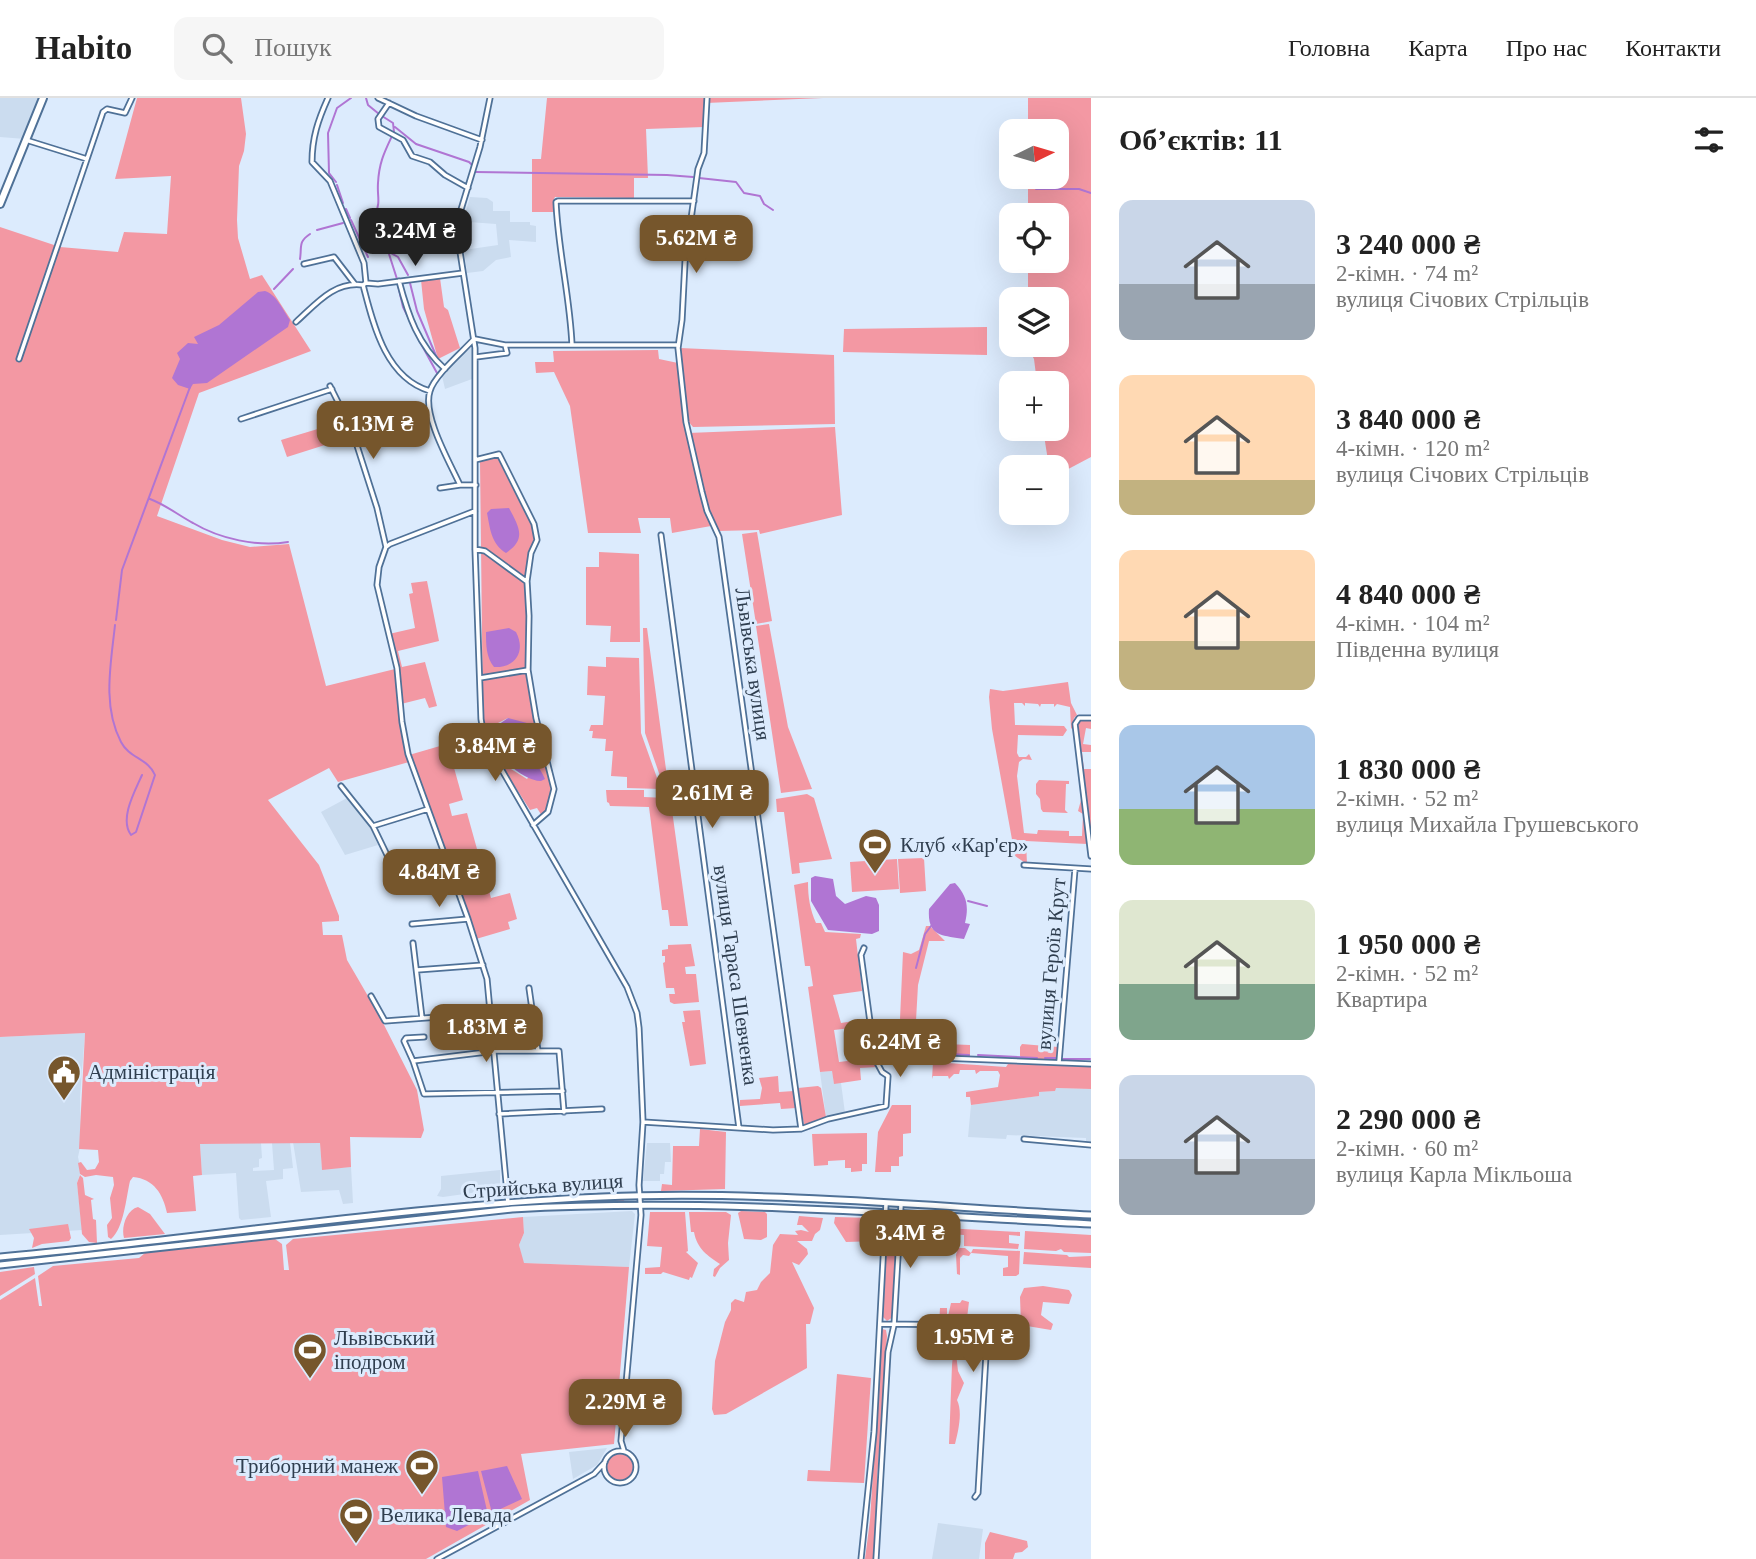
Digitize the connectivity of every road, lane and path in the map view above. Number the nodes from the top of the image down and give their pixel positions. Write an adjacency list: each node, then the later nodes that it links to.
1 (43, 98): 8 (highway)
2 (132, 98): 10 (street)
3 (328, 98): 18 (street)
4 (378, 98): 7 (street)
5 (490, 98): 9 (street)
6 (708, 98): 12 (street, Львівська вулиця)
7 (389, 103): 9 (street); 11 (street)
8 (26, 140): 10 (street); 13 (highway)
9 (482, 140): 11 (street)
10 (87, 159): 25 (street)
11 (468, 188): 15 (street)
12 (694, 201): 22 (street); 23 (street, Львівська вулиця)
13 (0, 204)
14 (304, 264): 17 (street)
15 (463, 274): 16 (street); 20 (street)
16 (399, 281): 18 (street); 26 (street)
17 (354, 283): 18 (street); 19 (street)
18 (365, 284): 27 (street)
19 (296, 322)
20 (475, 339): 21 (street); 24 (street); 26 (street)
21 (505, 345): 22 (street); 24 (street)
22 (572, 345): 23 (street)
23 (678, 345): 74 (street, Львівська вулиця)
24 (476, 357): 29 (street)
25 (19, 359)
26 (445, 369): 27 (street)
27 (430, 391): 30 (street)
28 (241, 419): 35 (street)
29 (475, 460): 31 (street); 37 (street)
30 (460, 485): 31 (street); 32 (street)
31 (476, 485): 33 (street)
32 (440, 488)
33 (476, 511): 35 (street); 36 (street)
34 (662, 535): 73 (street, вулиця Тараса Шевченка)
35 (386, 547): 42 (street)
36 (475, 550): 37 (street); 39 (street)
37 (527, 582): 38 (street)
38 (528, 670): 39 (street); 44 (street)
39 (480, 678): 44 (street)
40 (1091, 718): 45 (street)
41 (341, 786): 43 (street)
42 (428, 809): 43 (street); 49 (street)
43 (373, 825): 49 (street)
44 (533, 825): 72 (street)
45 (1091, 856)
46 (1024, 865): 47 (street)
47 (1075, 869): 48 (street); 65 (street, вулиця Героїв Крут)
48 (1090, 869)
49 (452, 878): 50 (street)
50 (468, 919): 51 (street); 54 (street)
51 (412, 924)
52 (413, 943): 55 (street)
53 (864, 948): 74 (street)
54 (483, 965): 55 (street); 58 (street)
55 (417, 970): 59 (street)
56 (529, 988): 62 (street)
57 (371, 996): 59 (street)
58 (492, 1013): 59 (street); 61 (street)
59 (422, 1018)
60 (424, 1037): 64 (street)
61 (495, 1051): 62 (street); 64 (street); 68 (street)
62 (538, 1051): 67 (street)
63 (917, 1057): 65 (street)
64 (414, 1061): 68 (street)
65 (1059, 1062): 66 (street)
66 (1091, 1063)
67 (563, 1091): 68 (street); 70 (street)
68 (498, 1093): 71 (street)
69 (602, 1109): 70 (street)
70 (564, 1112): 71 (street)
71 (499, 1114): 79 (street)
72 (643, 1122): 73 (street); 77 (street)
73 (739, 1128): 74 (street)
74 (801, 1129)
75 (1024, 1139): 76 (street)
76 (1091, 1146)
77 (639, 1196): 78 (main road, Стрийська вулиця); 79 (main road, Стрийська вулиця); 82 (street)
78 (772, 1199): 80 (main road, Стрийська вулиця); 85 (main road)
79 (508, 1203): 92 (main road, Стрийська вулиця)
80 (876, 1203): 81 (main road, Стрийська вулиця); 86 (main road)
81 (886, 1204): 83 (main road, Стрийська вулиця); 87 (street)
82 (640, 1205): 85 (main road, Стрийська вулиця); 92 (main road, Стрийська вулиця); 97 (street)
83 (901, 1205): 84 (main road, Стрийська вулиця); 88 (street)
84 (918, 1206): 89 (main road); 90 (main road, Стрийська вулиця)
85 (772, 1207): 86 (main road, Стрийська вулиця)
86 (875, 1212): 87 (main road, Стрийська вулиця)
87 (885, 1213): 88 (main road, Стрийська вулиця); 95 (street)
88 (901, 1213): 89 (main road, Стрийська вулиця); 96 (street)
89 (918, 1215): 91 (main road, Стрийська вулиця)
90 (1091, 1215)
91 (1091, 1224)
92 (81, 1252): 93 (main road, Стрийська вулиця); 94 (main road, Стрийська вулиця)
93 (0, 1257)
94 (0, 1265)
95 (880, 1324): 96 (street); 105 (street)
96 (894, 1325): 103 (street); 106 (street)
97 (621, 1441): 98 (street); 99 (street)
98 (624, 1451): 99 (street); 102 (street)
99 (613, 1452): 100 (street)
100 (604, 1462): 101 (street); 102 (street)
101 (594, 1474): 102 (street); 104 (street)
102 (606, 1475)
103 (975, 1497)
104 (437, 1559)
105 (861, 1559)
106 (876, 1559)

